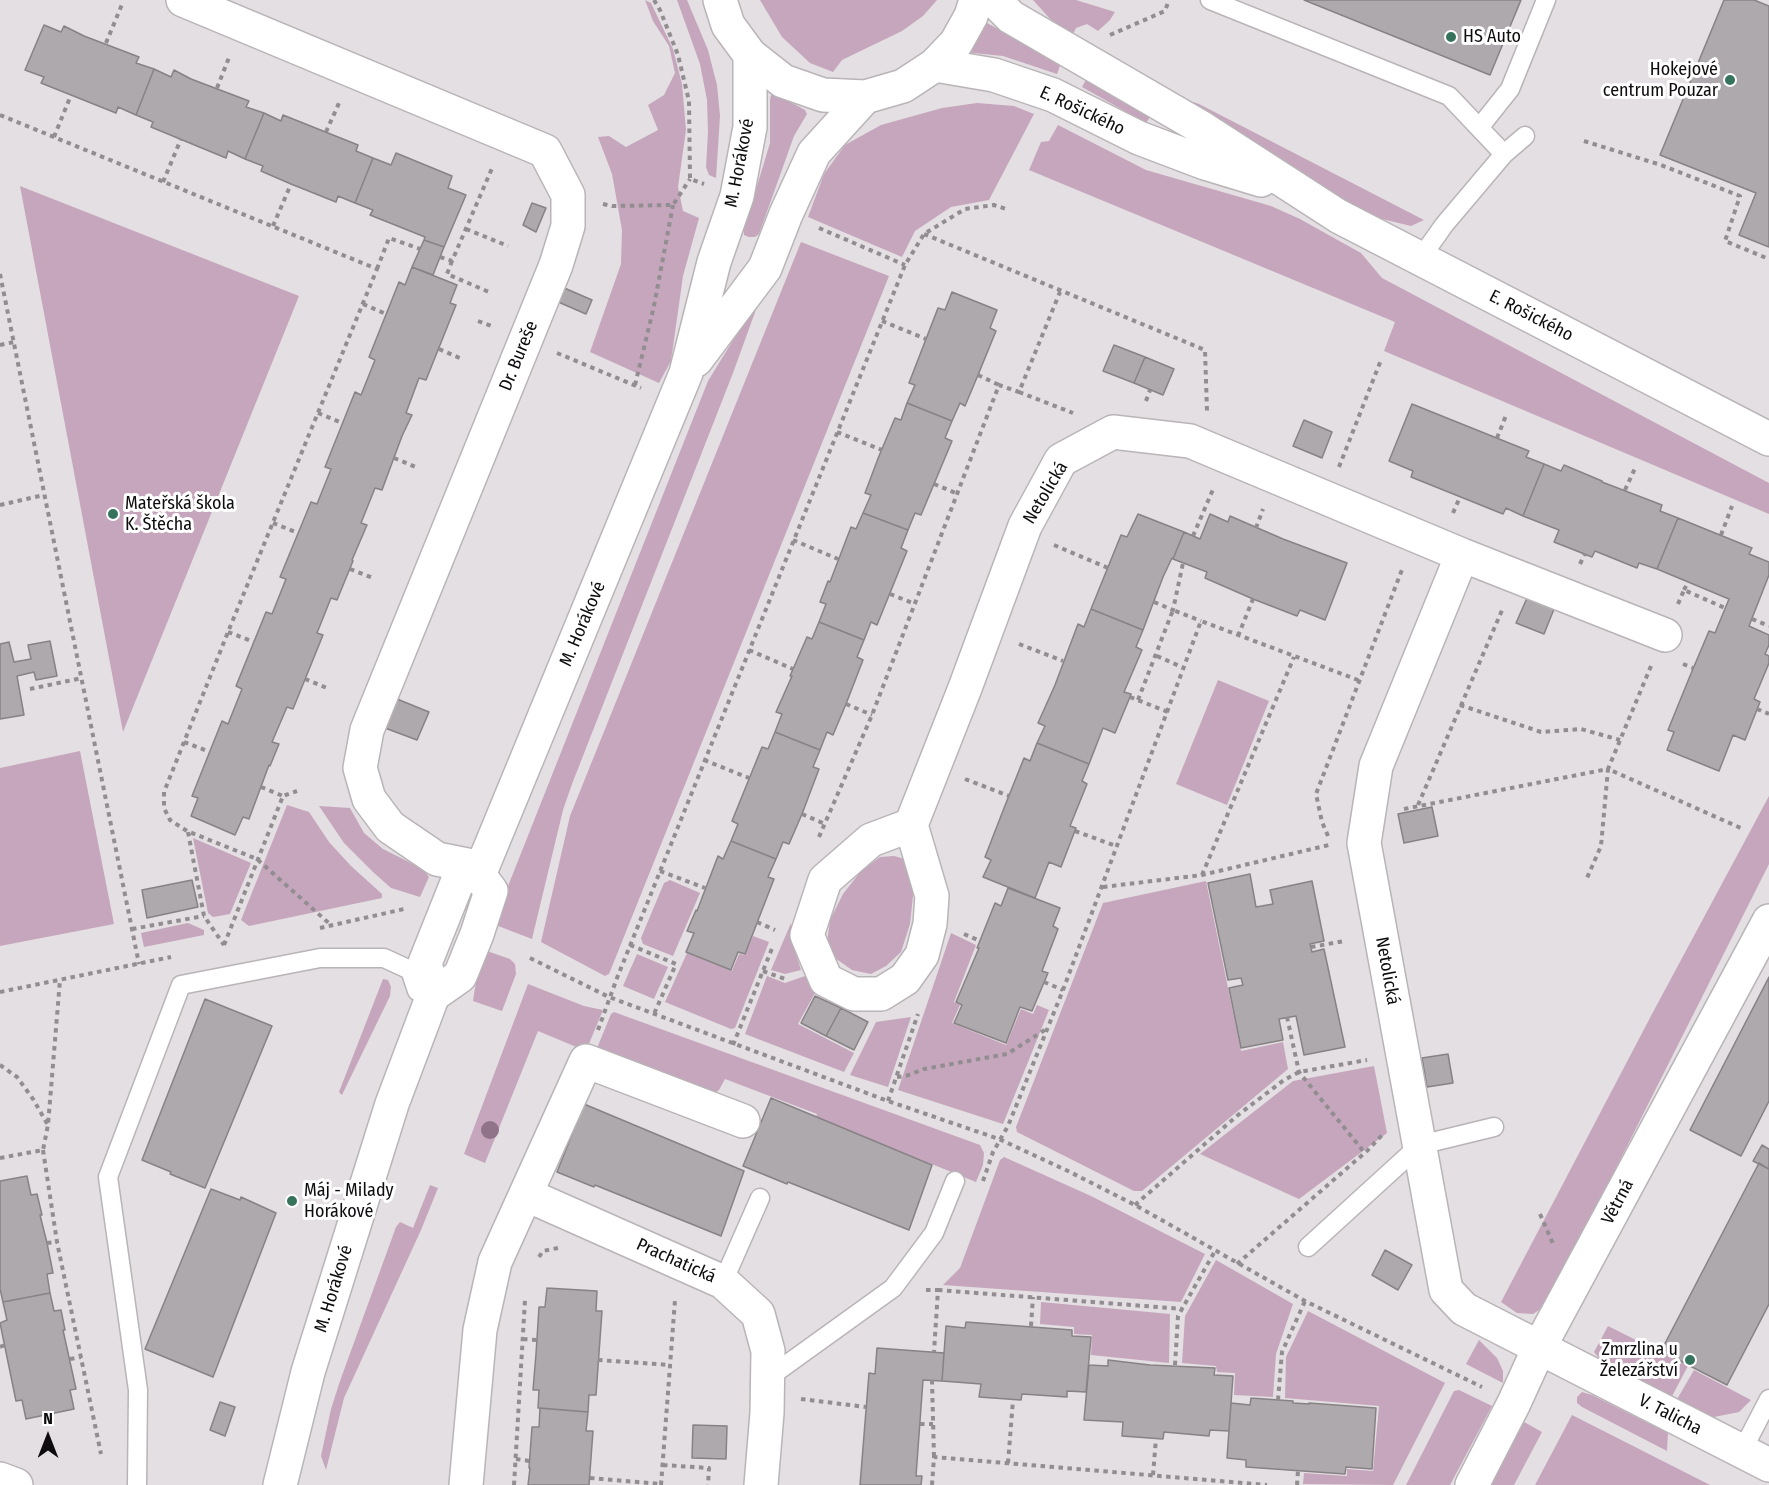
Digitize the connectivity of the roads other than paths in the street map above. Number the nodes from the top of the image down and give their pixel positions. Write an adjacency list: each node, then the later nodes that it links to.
1 (183, 0): 20 (street, Dr. Bureše)
2 (720, 0): 7 (street)
3 (976, 0): 8 (street)
4 (993, 0): 13 (street, E. Rošického)
5 (1210, 0): 10 (lane)
6 (1546, 0): 10 (lane)
7 (750, 55): 9 (street); 15 (street, M. Horákové)
8 (935, 65): 9 (street); 13 (street, E. Rošického)
9 (865, 96): 15 (street, M. Horákové)
10 (1479, 128): 12 (lane)
11 (1525, 136): 12 (lane)
12 (1504, 154): 14 (lane)
13 (1294, 189): 14 (street, E. Rošického)
14 (1420, 259): 16 (street, E. Rošického)
15 (681, 387): 20 (street, M. Horákové)
16 (1769, 439)
17 (1462, 555): 18 (street, Netolická); 19 (street, Netolická); 25 (street, Netolická)
18 (1665, 635)
19 (911, 825): 19 (street)
20 (481, 872): 22 (street)
21 (1769, 921): 31 (street, Větrná)
22 (429, 1005): 37 (lane); 38 (street, M. Horákové)
23 (742, 1121): 27 (street)
24 (1494, 1127): 25 (lane)
25 (1420, 1145): 29 (lane); 31 (street, Netolická)
26 (955, 1181): 32 (lane)
27 (527, 1195): 30 (street, Prachatická); 39 (street)
28 (760, 1198): 30 (lane)
29 (1308, 1247)
30 (723, 1282): 32 (street, Prachatická)
31 (1540, 1346): 34 (street, V. Talicha); 41 (street, Větrná)
32 (768, 1383): 40 (street, Prachatická)
33 (1769, 1399): 34 (lane)
34 (1755, 1458)
35 (0, 1479): 36 (street)
36 (16, 1485)
37 (137, 1485)
38 (280, 1485)
39 (466, 1485)
40 (761, 1485)
41 (1472, 1485)

